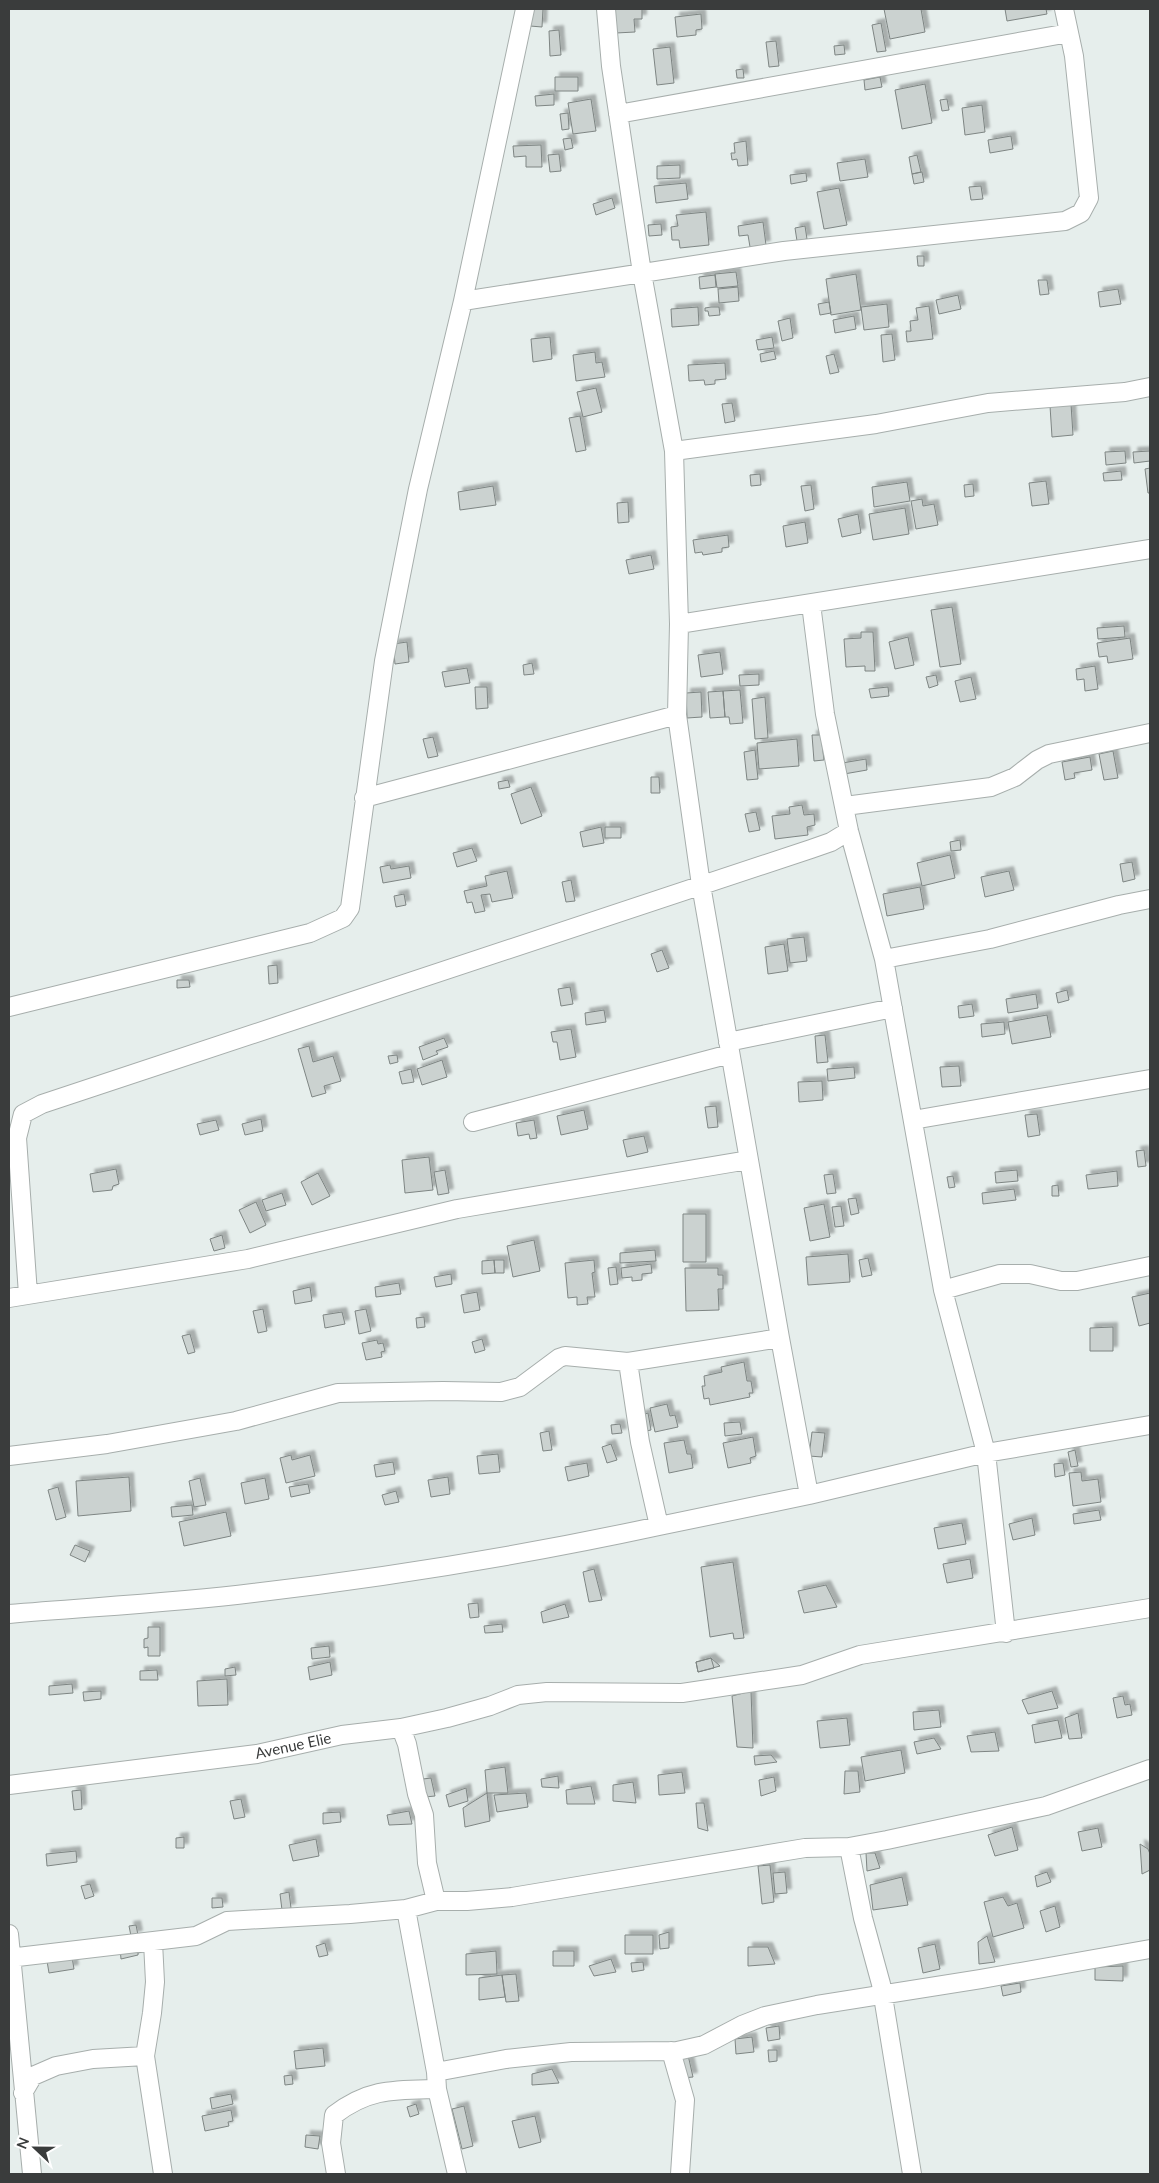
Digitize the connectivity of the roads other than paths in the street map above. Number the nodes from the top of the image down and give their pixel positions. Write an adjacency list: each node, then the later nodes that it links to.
1 (525, 9): 7 (street)
2 (606, 9): 5 (street)
3 (1064, 9): 4 (street)
4 (1069, 33): 5 (street); 6 (street)
5 (618, 114): 6 (street)
6 (642, 273): 7 (street); 9 (street)
7 (463, 300): 15 (street)
8 (1150, 387): 9 (street)
9 (674, 451): 12 (street)
10 (1150, 549): 11 (street)
11 (811, 604): 12 (street); 16 (street)
12 (679, 624): 13 (street)
13 (678, 716): 15 (street); 18 (street)
14 (1150, 733): 16 (street)
15 (364, 798): 21 (street)
16 (845, 806): 17 (street)
17 (850, 831): 18 (street); 20 (street)
18 (701, 885): 23 (street); 30 (street)
19 (1150, 900): 20 (street)
20 (884, 960): 22 (street)
21 (9, 1007)
22 (893, 1008): 23 (street); 25 (street)
23 (729, 1048): 26 (street); 27 (street)
24 (1150, 1079): 25 (street)
25 (913, 1120): 29 (street)
26 (474, 1122)
27 (748, 1160): 30 (street); 32 (street)
28 (1150, 1266): 29 (street)
29 (943, 1290): 35 (street)
30 (28, 1294): 31 (street)
31 (9, 1298)
32 (780, 1338): 33 (street); 37 (street)
33 (628, 1362): 36 (street); 38 (street)
34 (1150, 1425): 35 (street)
35 (986, 1452): 37 (street); 41 (street)
36 (9, 1456)
37 (809, 1495): 38 (street)
38 (659, 1526): 40 (street)
39 (1150, 1608): 41 (street, Avenue Elie)
40 (9, 1614)
41 (1006, 1633): 42 (street, Avenue Elie)
42 (401, 1728): 44 (street, Avenue Elie); 46 (street)
43 (1150, 1769): 45 (street)
44 (9, 1785)
45 (848, 1847): 46 (street); 52 (street)
46 (436, 1901): 47 (street)
47 (406, 1909): 49 (street); 55 (street)
48 (9, 1934): 51 (street)
49 (153, 1942): 51 (street); 54 (street)
50 (1150, 1948): 52 (street)
51 (10, 1958): 56 (street)
52 (882, 1995): 53 (street); 62 (street)
53 (670, 2051): 55 (street); 61 (street)
54 (145, 2056): 56 (street); 58 (street)
55 (436, 2081): 59 (street); 60 (street)
56 (23, 2093): 57 (street)
57 (32, 2174)
58 (163, 2174)
59 (336, 2174)
60 (458, 2174)
61 (680, 2174)
62 (912, 2174)

